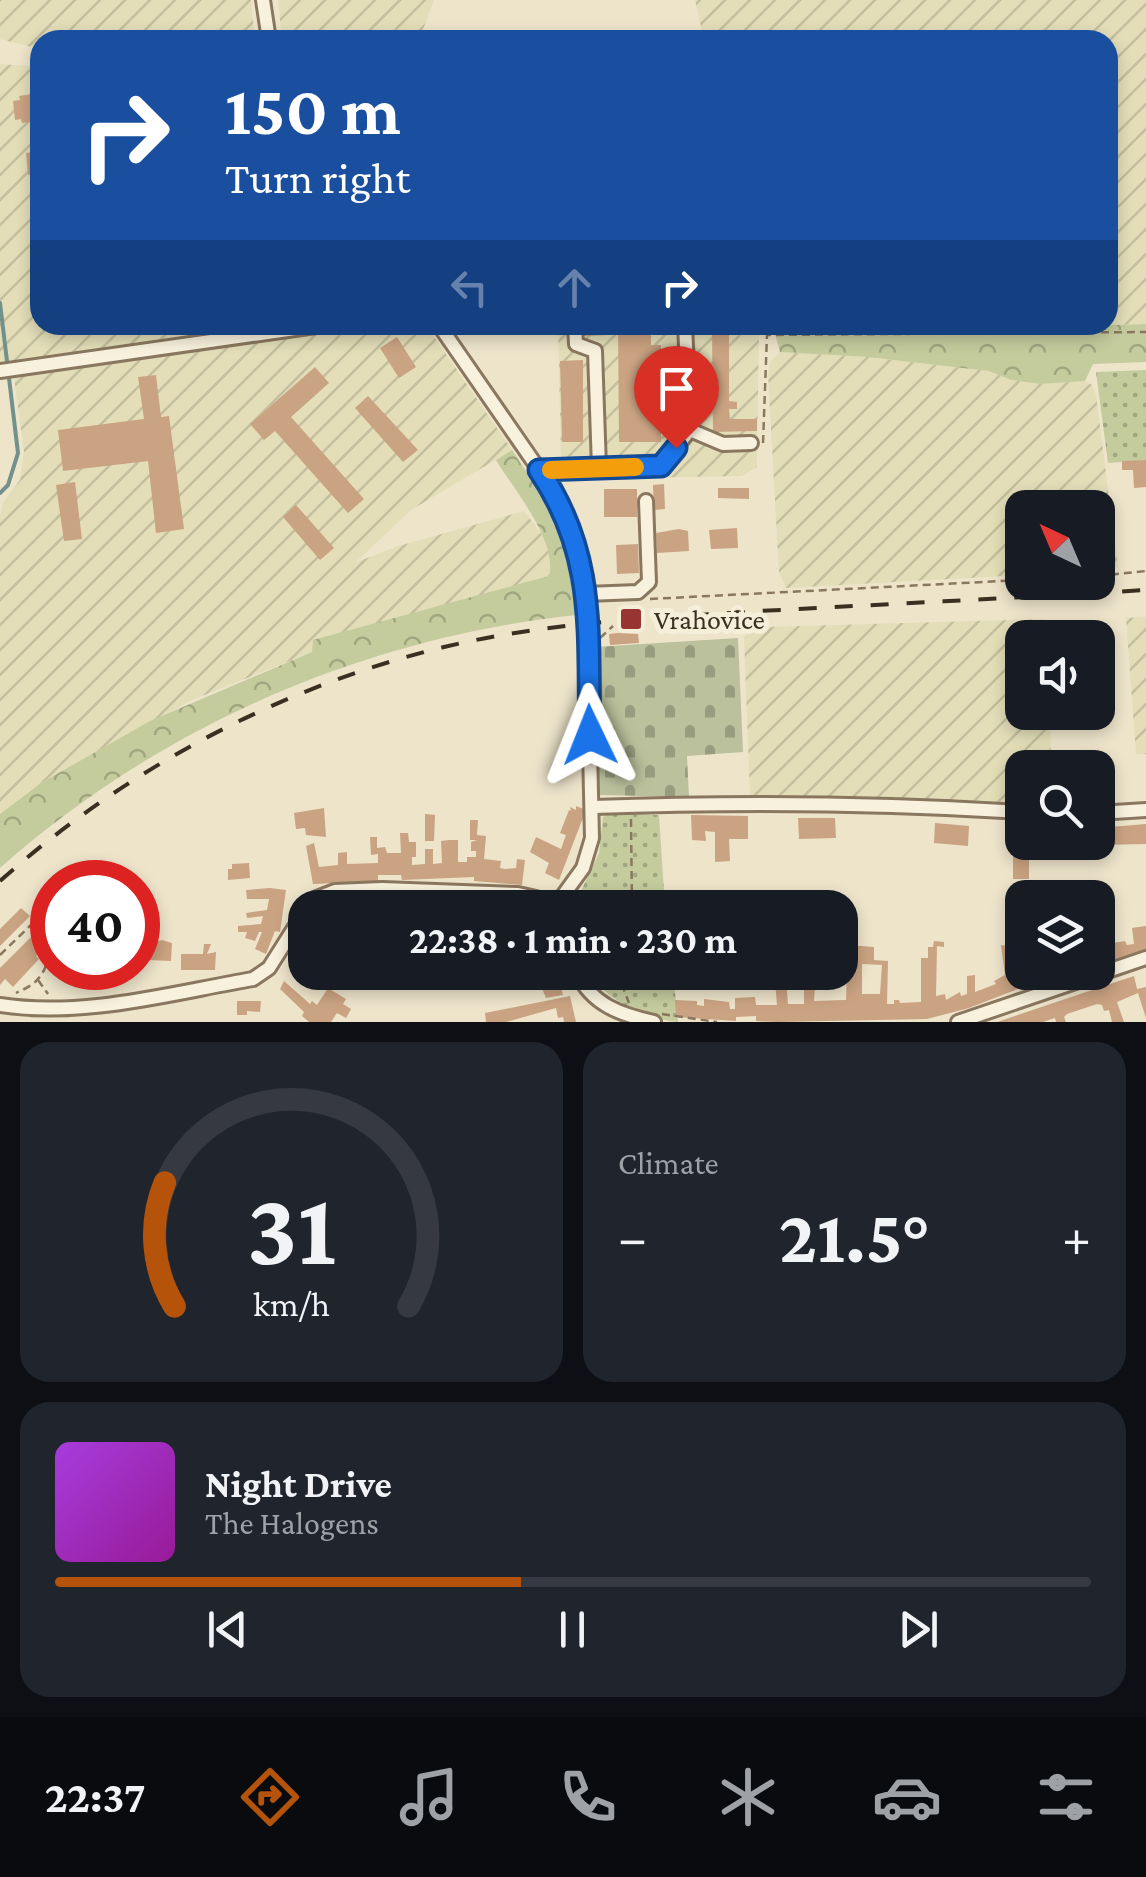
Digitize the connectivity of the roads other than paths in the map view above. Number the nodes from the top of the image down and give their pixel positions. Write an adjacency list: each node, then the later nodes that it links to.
1 (263, 0): 2 (street)
2 (268, 30)
3 (252, 335): 7 (street)
4 (445, 335): 11 (street)
5 (576, 335): 10 (street)
6 (685, 335): 8 (street)
7 (4, 370)
8 (690, 430): 9 (street); 10 (street)
9 (752, 443)
10 (600, 468): 11 (street)
11 (539, 470): 13 (street)
12 (646, 500): 13 (street)
13 (586, 594): 14 (street)
14 (593, 807): 16 (street); 20 (street)
15 (1146, 810): 17 (street)
16 (1005, 811)
17 (1115, 812)
18 (360, 890): 19 (street)
19 (427, 890)
20 (566, 890)
21 (288, 938): 25 (street)
22 (1146, 958): 29 (street)
23 (589, 990): 26 (street)
24 (0, 1005): 25 (street)
25 (98, 1005): 28 (street)
26 (632, 1015): 27 (street)
27 (657, 1018)
28 (105, 1022)
29 (958, 1022)

